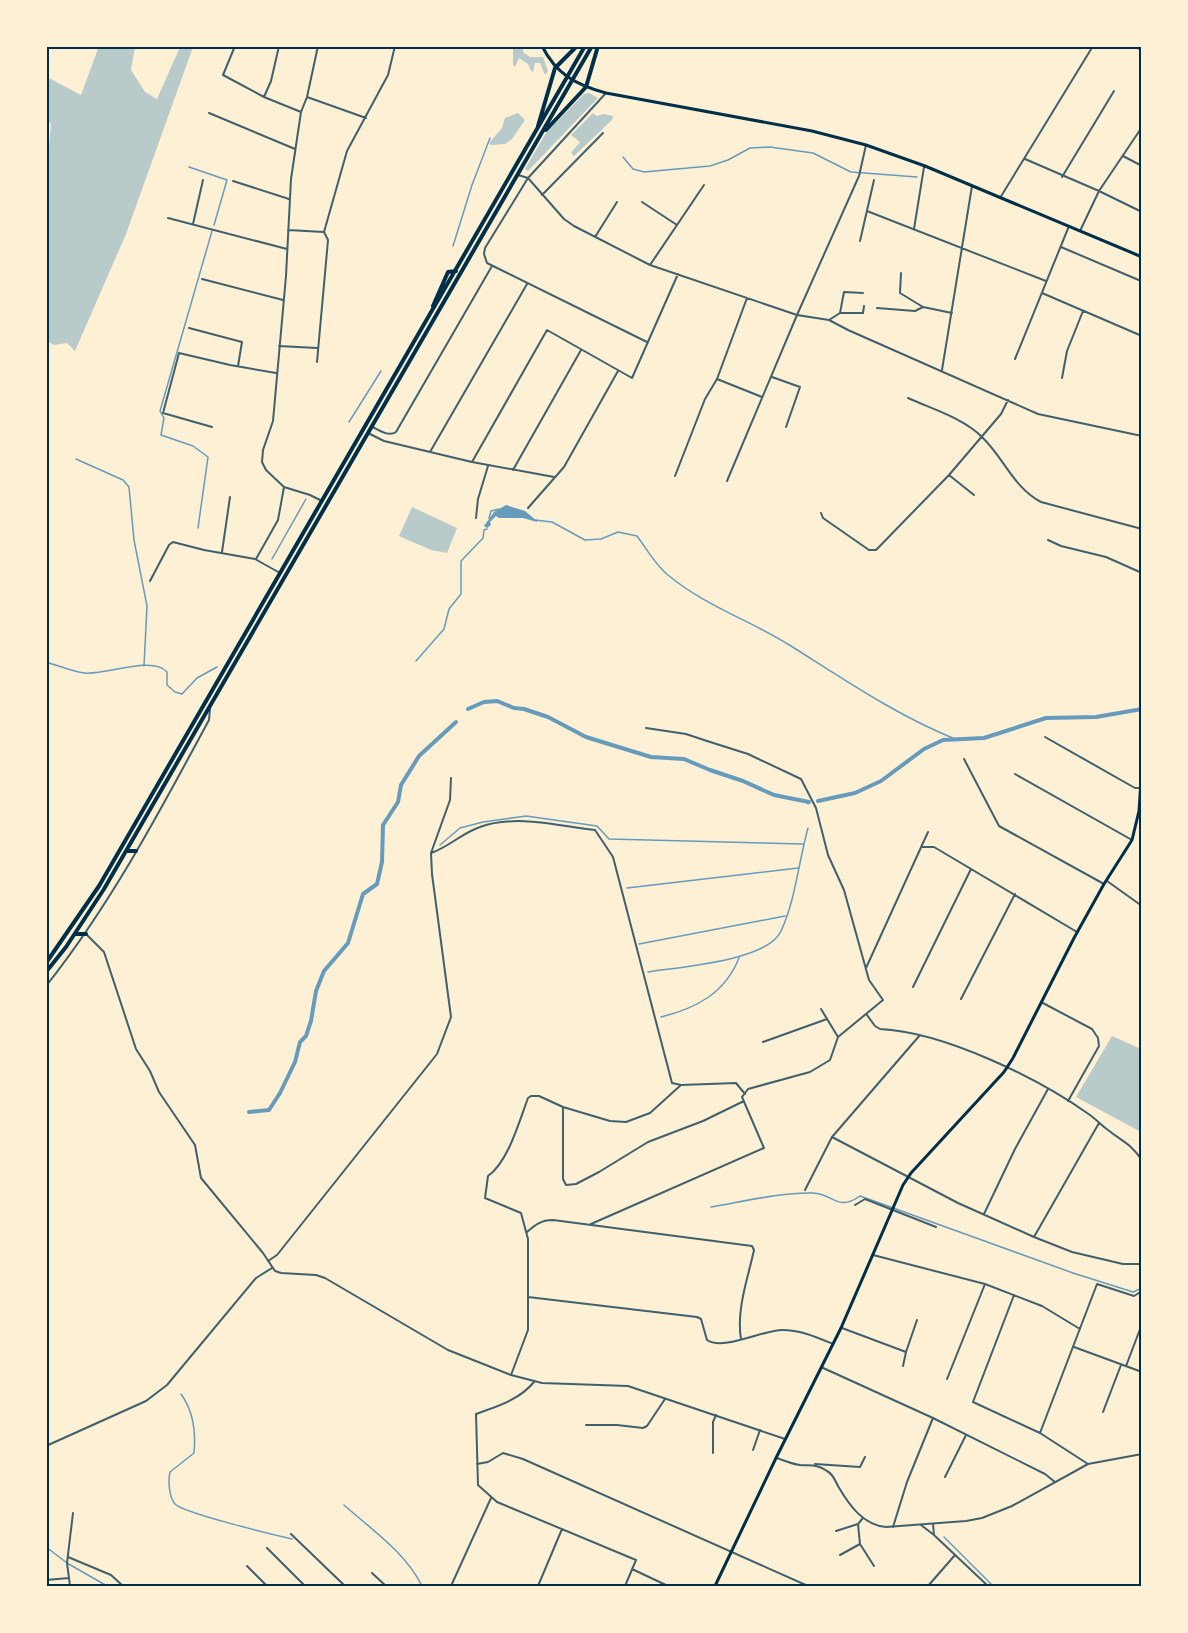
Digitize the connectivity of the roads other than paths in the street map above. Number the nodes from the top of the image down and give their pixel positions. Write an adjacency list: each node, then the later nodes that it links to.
1 (235, 46): 18 (street)
2 (279, 46): 18 (street)
3 (318, 46): 19 (street)
4 (395, 46): 22 (street)
5 (542, 46): 13 (main road)
6 (577, 46): 13 (highway)
7 (585, 46): 14 (highway)
8 (592, 46): 14 (highway)
9 (598, 46): 15 (highway)
10 (1093, 46): 29 (street)
11 (1133, 46): 12 (street)
12 (1142, 51)
13 (555, 71): 15 (main road); 25 (highway)
14 (572, 76): 25 (highway)
15 (586, 87): 17 (main road); 25 (highway)
16 (1114, 92): 33 (street)
17 (606, 93): 26 (main road); 34 (street)
18 (264, 97): 20 (street)
19 (307, 97): 20 (street); 22 (street)
20 (301, 112): 27 (street)
21 (209, 113): 27 (street)
22 (366, 118): 55 (street)
23 (1142, 127): 28 (street)
24 (603, 133): 41 (street)
25 (537, 137): 32 (highway); 66 (highway)
26 (866, 145): 30 (main road); 86 (street)
27 (296, 149): 43 (street)
28 (1123, 156): 31 (street); 40 (street)
29 (1025, 159): 33 (street); 42 (street)
30 (925, 166): 39 (main road); 52 (street)
31 (1142, 166)
32 (518, 175): 34 (street); 58 (highway)
33 (1062, 177): 40 (street)
34 (528, 178): 41 (street); 60 (street)
35 (203, 180): 49 (street)
36 (874, 180): 46 (street)
37 (232, 181): 43 (street)
38 (704, 185): 50 (street)
39 (972, 186): 42 (main road); 61 (street)
40 (1099, 191): 47 (street); 54 (street)
41 (542, 195): 56 (street)
42 (1000, 198): 51 (main road)
43 (289, 199): 53 (street)
44 (617, 202): 56 (street)
45 (642, 202): 50 (street)
46 (867, 211): 52 (street); 57 (street)
47 (1142, 212)
48 (168, 218): 49 (street)
49 (193, 224): 62 (street)
50 (676, 225): 64 (street)
51 (1069, 226): 54 (main road); 59 (street)
52 (914, 229): 61 (street)
53 (288, 230): 55 (street); 62 (street)
54 (1080, 231): 63 (main road)
55 (324, 232): 93 (street)
56 (595, 237): 64 (street)
57 (860, 241)
58 (480, 242): 60 (street); 69 (highway)
59 (1060, 247): 72 (street); 73 (street)
60 (485, 248): 65 (street)
61 (962, 248): 72 (street); 85 (street)
62 (287, 249): 79 (street)
63 (1142, 257)
64 (650, 265): 68 (street)
65 (492, 266): 75 (street); 107 (street)
66 (456, 271): 69 (highway); 71 (highway); 88 (highway)
67 (901, 273): 81 (street)
68 (678, 274): 78 (street); 91 (street)
69 (459, 276): 74 (highway)
70 (202, 279): 79 (street)
71 (451, 280): 74 (highway); 88 (highway)
72 (1046, 281): 77 (street)
73 (1141, 281)
74 (454, 284): 107 (highway)
75 (527, 284): 91 (street); 113 (street)
76 (863, 293): 84 (street)
77 (1042, 293): 83 (street); 95 (street)
78 (747, 298): 86 (street); 103 (street)
79 (283, 300): 92 (street)
80 (864, 306): 84 (street)
81 (923, 307): 82 (street); 85 (street)
82 (877, 308)
83 (1083, 311): 90 (street); 102 (street)
84 (840, 313): 87 (street)
85 (952, 314): 98 (street)
86 (797, 315): 87 (street); 101 (street)
87 (829, 320): 98 (street)
88 (426, 323): 124 (highway)
89 (189, 328): 97 (street)
90 (1142, 336)
91 (647, 342): 99 (street)
92 (279, 346): 93 (street); 100 (street)
93 (317, 348): 96 (street)
94 (581, 350): 99 (street); 114 (street); 116 (street)
95 (1015, 359)
96 (317, 362)
97 (238, 367): 100 (street); 108 (street)
98 (942, 370): 106 (street)
99 (618, 371): 119 (street)
100 (276, 373): 121 (street)
101 (772, 377): 104 (street); 109 (street)
102 (1062, 378)
103 (717, 379): 104 (street); 118 (street)
104 (762, 397): 120 (street)
105 (908, 398): 111 (street)
106 (1008, 400): 111 (street); 112 (street)
107 (372, 426): 110 (highway)
108 (212, 427)
109 (786, 427)
110 (368, 433): 113 (street); 135 (highway)
111 (982, 436): 117 (street); 128 (street)
112 (1142, 436)
113 (430, 452): 114 (street)
114 (472, 462): 115 (street)
115 (488, 466): 116 (street); 127 (street)
116 (513, 470): 119 (street)
117 (949, 475): 122 (street); 126 (street)
118 (675, 476)
119 (554, 477): 125 (street)
120 (727, 481)
121 (284, 487): 124 (street); 131 (street)
122 (975, 495)
123 (230, 497): 130 (street)
124 (322, 501): 132 (highway)
125 (528, 508)
126 (821, 513)
127 (476, 518)
128 (1142, 529)
129 (1048, 540): 133 (street)
130 (222, 552): 131 (street); 134 (street)
131 (255, 560): 132 (street)
132 (280, 573): 142 (highway)
133 (1142, 573)
134 (150, 580)
135 (210, 707): 144 (highway); 145 (street)
136 (646, 728): 160 (street)
137 (1045, 737): 143 (street)
138 (964, 759): 153 (street)
139 (1142, 765): 143 (main road)
140 (1015, 774): 147 (street)
141 (451, 778): 151 (street)
142 (158, 782): 144 (highway); 159 (highway)
143 (1141, 788): 147 (main road)
144 (162, 789): 145 (street); 149 (highway)
145 (168, 795): 150 (street)
146 (928, 832): 148 (street)
147 (1132, 840): 153 (main road)
148 (921, 847): 152 (street); 160 (street)
149 (127, 851): 150 (highway); 157 (highway)
150 (136, 851): 158 (street)
151 (431, 853): 173 (street); 192 (street)
152 (971, 869): 154 (street); 163 (street)
153 (1105, 882): 155 (street); 156 (main road)
154 (1015, 894): 156 (street); 164 (street)
155 (1142, 906)
156 (1077, 932): 165 (main road)
157 (75, 934): 158 (highway); 161 (highway)
158 (86, 934): 162 (street); 192 (street)
159 (46, 963)
160 (866, 968): 167 (street)
161 (46, 972)
162 (46, 986)
163 (913, 987)
164 (961, 999)
165 (1041, 1002): 172 (main road); 177 (street)
166 (821, 1009): 168 (street)
167 (867, 1015): 169 (street); 170 (street)
168 (827, 1019): 170 (street); 171 (street)
169 (920, 1035): 172 (street); 180 (street)
170 (838, 1037): 175 (street)
171 (763, 1042)
172 (1007, 1068): 174 (street); 182 (main road)
173 (681, 1085): 175 (street); 178 (street)
174 (1048, 1089): 177 (street); 186 (street)
175 (745, 1094): 176 (street)
176 (744, 1101): 178 (street); 187 (street)
177 (1068, 1101): 179 (street)
178 (563, 1107): 189 (street)
179 (1099, 1123): 181 (street); 190 (street)
180 (832, 1137): 182 (street); 183 (street)
181 (1142, 1160)
182 (907, 1178): 185 (main road); 186 (street)
183 (805, 1190)
184 (855, 1205): 185 (street)
185 (892, 1210): 188 (street); 191 (main road)
186 (984, 1214): 190 (street)
187 (591, 1224): 189 (street); 203 (street)
188 (936, 1227)
189 (527, 1232): 198 (street)
190 (1034, 1237): 193 (street)
191 (873, 1255): 195 (street); 201 (main road)
192 (268, 1261): 194 (street)
193 (1142, 1264)
194 (272, 1268): 212 (street); 224 (street)
195 (985, 1284): 197 (street); 213 (street)
196 (1142, 1291): 202 (street)
197 (1014, 1295): 202 (street); 221 (street)
198 (528, 1297): 203 (street); 212 (street)
199 (916, 1320): 206 (street)
200 (1142, 1324): 210 (street)
201 (841, 1328): 204 (main road); 206 (street)
202 (1080, 1329): 205 (street)
203 (741, 1339): 204 (street)
204 (833, 1344): 209 (main road)
205 (1073, 1347): 207 (street); 221 (street)
206 (906, 1353): 208 (street)
207 (1121, 1365): 210 (street); 216 (street)
208 (903, 1366)
209 (821, 1367): 218 (street); 223 (main road)
210 (1126, 1367): 211 (street)
211 (1142, 1372)
212 (511, 1375): 214 (street)
213 (947, 1379)
214 (534, 1382): 215 (street); 230 (street)
215 (665, 1399): 217 (street); 219 (street)
216 (1103, 1412)
217 (716, 1415): 220 (street); 226 (street)
218 (933, 1418): 222 (street); 241 (street)
219 (586, 1425)
220 (760, 1430): 223 (street); 225 (street)
221 (1040, 1433): 232 (street)
222 (966, 1435): 233 (street); 234 (street)
223 (785, 1439): 229 (main road)
224 (46, 1446)
225 (753, 1450)
226 (713, 1453)
227 (1142, 1454): 232 (street)
228 (865, 1457): 231 (street)
229 (776, 1458): 231 (street); 248 (main road)
230 (477, 1464): 235 (street); 248 (street)
231 (815, 1464): 237 (street)
232 (1088, 1464): 234 (street)
233 (945, 1477)
234 (1055, 1483): 239 (street)
235 (491, 1498): 242 (street); 265 (street)
236 (73, 1513): 251 (street)
237 (863, 1518): 238 (street); 241 (street)
238 (858, 1524): 243 (street); 246 (street)
239 (933, 1524): 240 (street); 245 (street)
240 (921, 1525): 241 (street); 245 (street)
241 (893, 1527)
242 (562, 1529): 254 (street); 266 (street)
243 (836, 1531)
244 (291, 1534): 263 (street)
245 (934, 1534): 250 (street)
246 (860, 1544): 249 (street); 253 (street)
247 (267, 1548): 262 (street)
248 (730, 1552): 258 (street); 269 (main road)
249 (840, 1555)
250 (956, 1555): 272 (street); 273 (street)
251 (68, 1557): 256 (street); 260 (street)
252 (248, 1566): 261 (street)
253 (874, 1566)
254 (632, 1569): 267 (street); 268 (street)
255 (372, 1573): 264 (street)
256 (69, 1578): 257 (street); 259 (street)
257 (46, 1580)
258 (796, 1581): 270 (street); 271 (street)
259 (70, 1587)
260 (123, 1587)
261 (267, 1587)
262 (305, 1587)
263 (345, 1587)
264 (386, 1587)
265 (451, 1587)
266 (538, 1587)
267 (625, 1587)
268 (668, 1587)
269 (715, 1587)
270 (793, 1587)
271 (808, 1587)
272 (928, 1587)
273 (988, 1587)

